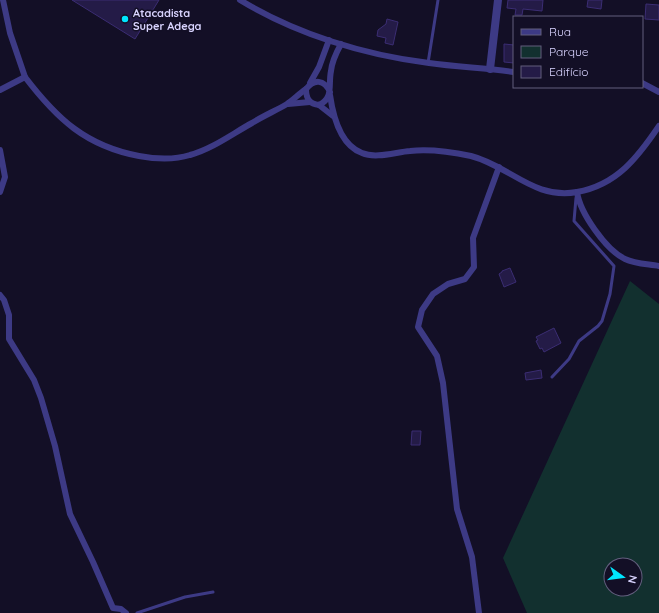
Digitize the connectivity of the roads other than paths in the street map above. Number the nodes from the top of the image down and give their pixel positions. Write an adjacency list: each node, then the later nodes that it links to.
1 (2, 0): 11 (street)
2 (240, 0): 5 (street)
3 (438, 0): 8 (lane)
4 (498, 0): 9 (street)
5 (247, 2): 6 (street)
6 (330, 40): 7 (street); 12 (street)
7 (341, 44): 8 (street); 17 (street)
8 (428, 63): 9 (street)
9 (490, 69): 10 (street)
10 (513, 72)
11 (25, 77): 15 (street); 19 (street)
12 (310, 83): 14 (street); 17 (street)
13 (643, 84): 16 (street)
14 (306, 89): 18 (street); 19 (street)
15 (0, 90)
16 (659, 92)
17 (330, 94): 20 (street); 21 (street)
18 (310, 102): 19 (street); 20 (street)
19 (288, 104)
20 (319, 105): 21 (street)
21 (333, 116): 24 (street)
22 (659, 126): 26 (street)
23 (0, 150): 25 (street)
24 (499, 167): 26 (street); 33 (street)
25 (0, 192)
26 (577, 192): 27 (street); 29 (lane)
27 (659, 266)
28 (0, 295): 31 (street)
29 (552, 377)
30 (213, 592): 32 (lane)
31 (126, 613)
32 (137, 613)
33 (480, 613)

